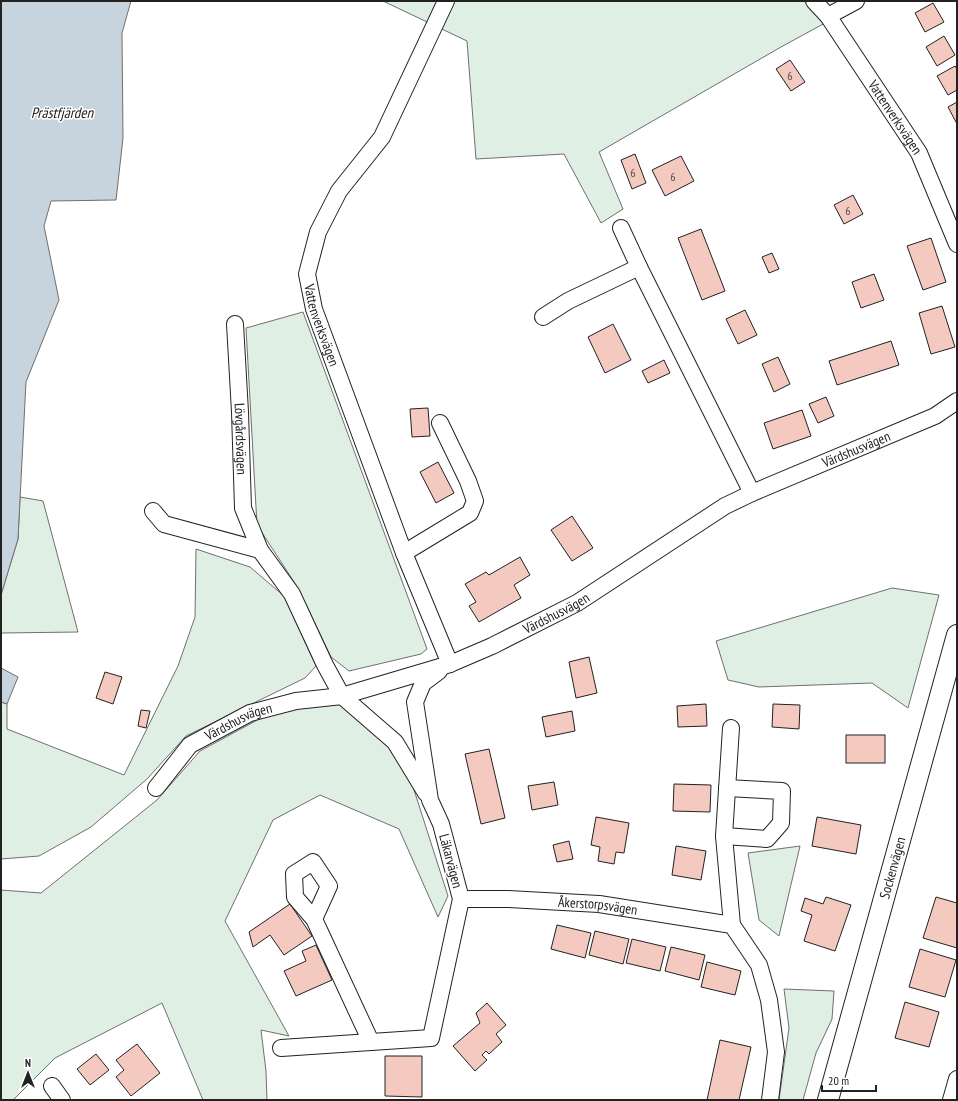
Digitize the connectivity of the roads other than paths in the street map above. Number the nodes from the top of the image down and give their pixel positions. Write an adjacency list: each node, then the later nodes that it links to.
1 (446, 1): 15 (street, Vattenverksvägen)
2 (814, 1): 4 (street, Vattenverksvägen)
3 (856, 1): 4 (street)
4 (828, 16): 6 (street, Vattenverksvägen)
5 (621, 228): 7 (street)
6 (957, 244)
7 (639, 267): 8 (street); 12 (street)
8 (543, 317)
9 (235, 324): 14 (street, Lövgårdsvägen)
10 (957, 401): 12 (street, Värdshusvägen)
11 (440, 423): 15 (street)
12 (752, 493): 17 (street, Värdshusvägen)
13 (153, 511): 14 (street)
14 (260, 550): 18 (street, Lövgårdsvägen)
15 (404, 553): 17 (street, Vattenverksvägen)
16 (957, 635): 32 (street, Sockenvägen)
17 (450, 664): 18 (street, Värdshusvägen); 22 (street, Läkarvägen)
18 (342, 696): 20 (street, Värdshusvägen); 22 (street)
19 (731, 728): 21 (street)
20 (156, 788)
21 (727, 788): 23 (street); 23 (street)
22 (430, 800): 24 (street, Läkarvägen)
23 (724, 836): 26 (street)
24 (461, 899): 26 (street, Åkerstorpsvägen); 27 (street, Läkarvägen)
25 (314, 919): 27 (street)
26 (732, 925): 31 (street)
27 (371, 1042): 28 (street, Läkarvägen)
28 (281, 1048)
29 (52, 1086): 30 (street)
30 (62, 1100)
31 (770, 1100)
32 (828, 1100)

